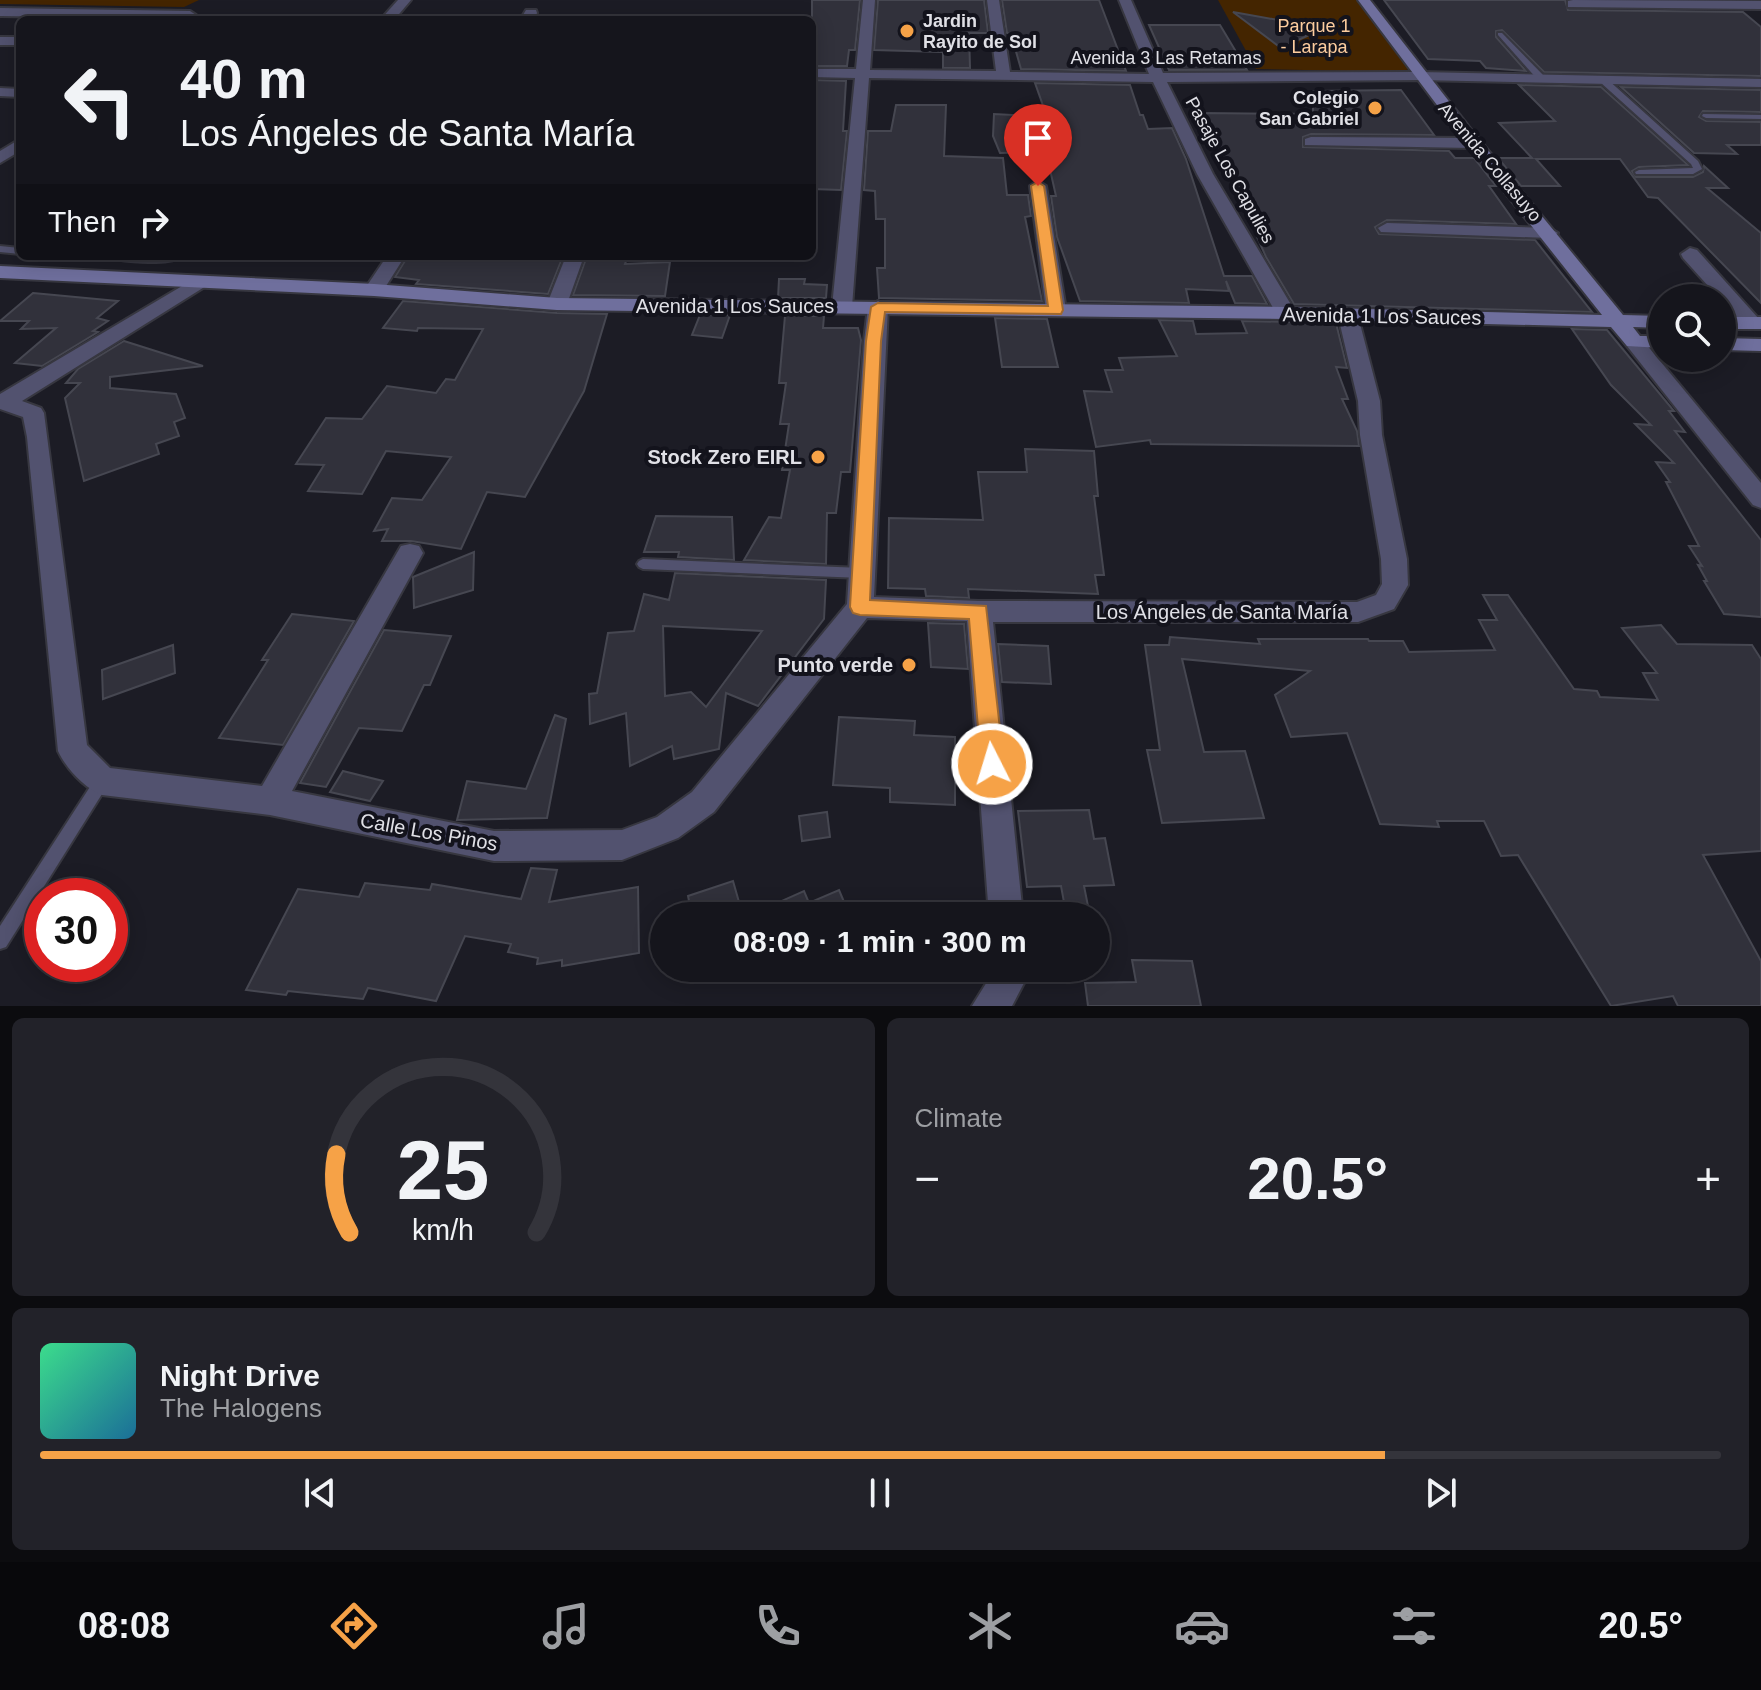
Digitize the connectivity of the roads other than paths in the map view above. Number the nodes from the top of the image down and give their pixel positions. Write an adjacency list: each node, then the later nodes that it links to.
1 (405, 0): 10 (street)
2 (869, 0): 13 (street)
3 (993, 0): 14 (street)
4 (1125, 0): 16 (street, Pasaje Los Capulies)
5 (1364, 0): 15 (street, Avenida Collasuyo)
6 (1573, 4): 7 (street)
7 (1761, 5)
8 (0, 12): 9 (street)
9 (191, 14)
10 (391, 16)
11 (1500, 34): 17 (lane)
12 (816, 73): 13 (street, Avenida 3 Las Retamas)
13 (861, 74): 14 (street, Avenida 3 Las Retamas); 35 (street)
14 (1004, 76): 16 (street, Avenida 3 Las Retamas)
15 (1419, 76): 16 (street, Avenida 3 Las Retamas); 17 (street, Avenida 3 Las Retamas); 23 (street, Avenida Collasuyo)
16 (1156, 78): 38 (street, Pasaje Los Capulies)
17 (1541, 78): 18 (street, Avenida 3 Las Retamas)
18 (1603, 80): 19 (street, Avenida 3 Las Retamas); 24 (lane)
19 (1761, 83)
20 (1706, 116): 21 (lane)
21 (1761, 117)
22 (1311, 142): 23 (street)
23 (1472, 143): 27 (street, Avenida Collasuyo)
24 (1639, 172)
25 (1038, 186): 37 (street)
26 (1387, 228): 27 (street)
27 (1549, 233): 40 (street, Avenida Collasuyo)
28 (1690, 254): 42 (street)
29 (393, 260): 33 (street)
30 (574, 260): 34 (street)
31 (0, 272): 32 (street, Avenida 1 Los Sauces)
32 (199, 282): 33 (street, Avenida 1 Los Sauces); 47 (street)
33 (374, 290): 34 (street, Avenida 1 Los Sauces)
34 (557, 304): 35 (street, Avenida 1 Los Sauces)
35 (842, 307): 36 (street, Avenida 1 Los Sauces)
36 (878, 307): 37 (street, Avenida 1 Los Sauces); 51 (street)
37 (1056, 310): 38 (street, Avenida 1 Los Sauces)
38 (1286, 313): 39 (street, Avenida 1 Los Sauces)
39 (1348, 316): 40 (street, Avenida 1 Los Sauces); 53 (street, Los Ángeles de Santa María)
40 (1618, 321): 41 (street, Avenida 1 Los Sauces); 43 (street, Avenida Collasuyo)
41 (1648, 322)
42 (1756, 323)
43 (1634, 342): 44 (street); 48 (street)
44 (1648, 342)
45 (1736, 344): 46 (street)
46 (1761, 345)
47 (3, 401): 54 (street)
48 (1761, 499)
49 (410, 553): 55 (street)
50 (643, 564): 51 (lane)
51 (862, 573): 52 (street)
52 (860, 607): 53 (street, Los Ángeles de Santa María); 55 (street, Calle Los Pinos)
53 (979, 611): 56 (street)
54 (102, 781): 55 (street, Calle Los Pinos); 57 (lane)
55 (270, 801)
56 (1005, 902)
57 (0, 941)
58 (1007, 982): 59 (street)
59 (990, 1006)

